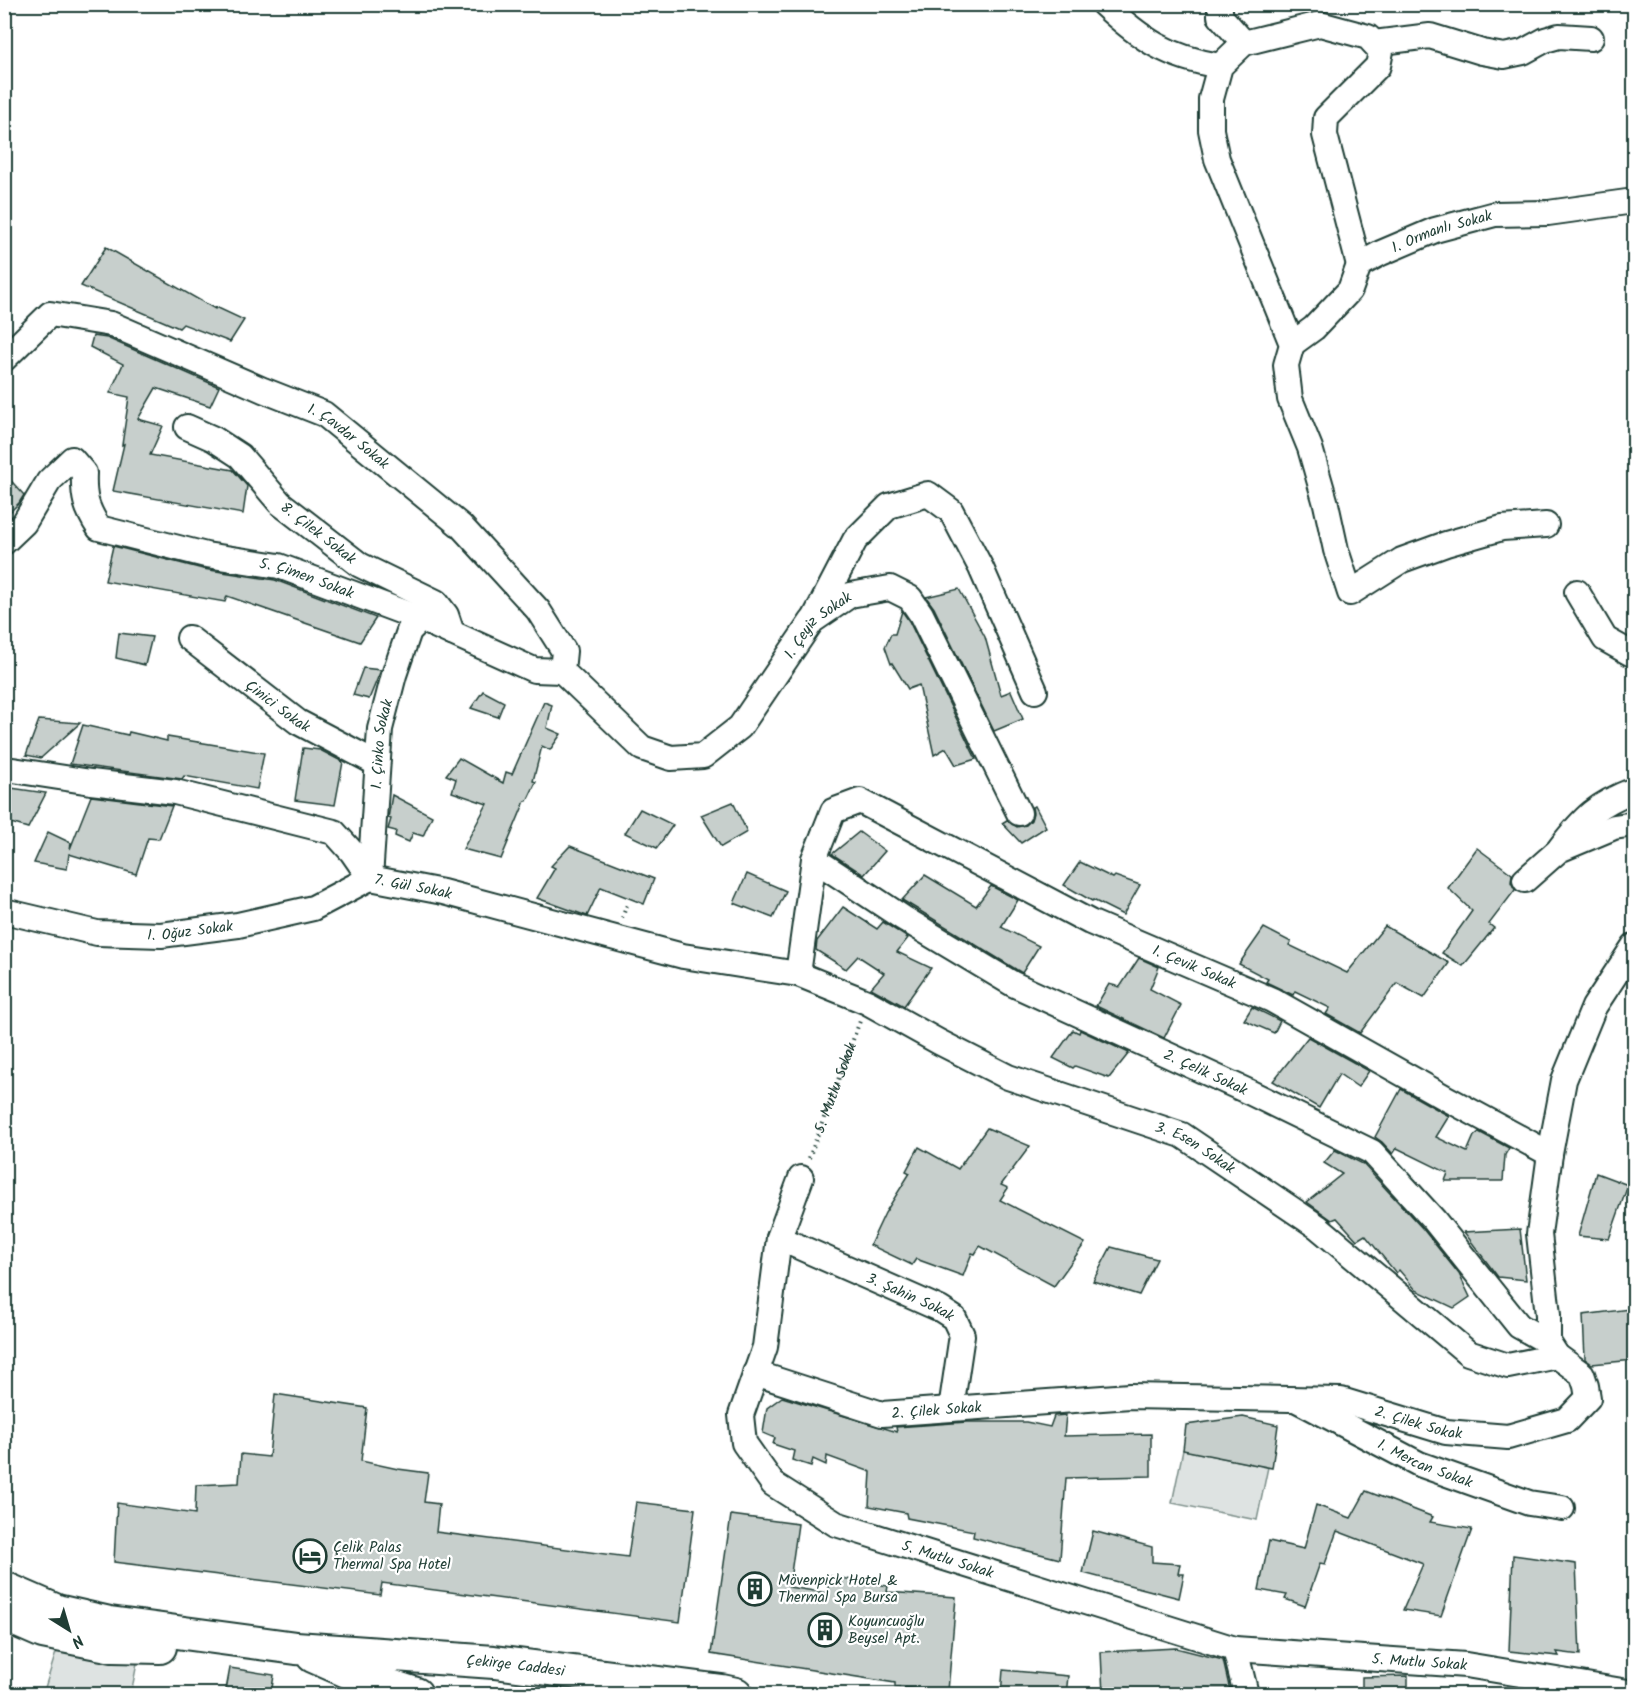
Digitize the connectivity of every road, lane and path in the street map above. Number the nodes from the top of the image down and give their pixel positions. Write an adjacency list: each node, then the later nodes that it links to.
1 (1103, 4): 6 (street)
2 (1220, 4): 4 (street)
3 (1591, 38): 5 (street)
4 (1244, 43): 5 (street); 6 (street)
5 (1374, 43): 8 (street)
6 (1220, 66): 9 (street)
7 (1635, 201): 8 (street, 1. Ormanlı Sokak)
8 (1359, 265): 9 (street)
9 (1292, 344): 12 (street)
10 (4, 359): 20 (street, 1. Çavdar Sokak)
11 (187, 427): 17 (street, 8. Çilek Sokak)
12 (1546, 525)
13 (4, 542): 15 (street, 5. Çimen Sokak)
14 (1577, 592): 19 (street)
15 (422, 619): 17 (street, 5. Çimen Sokak); 22 (street, 1. Çinko Sokak)
16 (812, 621): 20 (street, 1. Çeyiz Sokak); 21 (street); 25 (street, 1. Çeyiz Sokak)
17 (452, 633): 20 (street, 5. Çimen Sokak)
18 (189, 638): 22 (street, Çinici Sokak)
19 (1635, 652)
20 (562, 671)
21 (1035, 692)
22 (376, 763): 29 (street, 1. Çinko Sokak)
23 (13, 770): 29 (street, 7. Gül Sokak)
24 (1635, 790): 27 (street)
25 (1019, 813)
26 (1635, 824): 27 (street)
27 (1559, 850): 30 (street)
28 (814, 859): 33 (street); 35 (street, 1. Çevik Sokak); 38 (street, 2. Çelik Sokak)
29 (370, 878): 31 (street, 1. Oğuz Sokak); 33 (street, 7. Gül Sokak)
30 (1526, 879)
31 (4, 911)
32 (1635, 946): 35 (street)
33 (798, 974): 34 (street, 3. Esen Sokak)
34 (867, 1002): 36 (path, 5. Mutlu Sokak); 38 (street, 3. Esen Sokak)
35 (1550, 1154): 38 (street)
36 (801, 1178): 37 (street, 5. Mutlu Sokak)
37 (779, 1238): 39 (street, 5. Mutlu Sokak); 41 (street, 3. Şahin Sokak)
38 (1552, 1349): 40 (street, 2. Çilek Sokak)
39 (755, 1373): 41 (street, 2. Çilek Sokak); 46 (street, 5. Mutlu Sokak)
40 (1295, 1399): 41 (street, 2. Çilek Sokak); 42 (street, 1. Mercan Sokak)
41 (951, 1409)
42 (1562, 1508)
43 (4, 1588): 45 (main road, Çekirge Caddesi)
44 (4, 1615): 45 (main road, Çekirge Caddesi)
45 (296, 1648): 48 (main road); 49 (main road); 50 (main road, Çekirge Caddesi)
46 (1235, 1649): 47 (street, 5. Mutlu Sokak); 51 (street)
47 (1635, 1693)
48 (355, 1695)
49 (416, 1695)
50 (736, 1695)
51 (1246, 1695)

